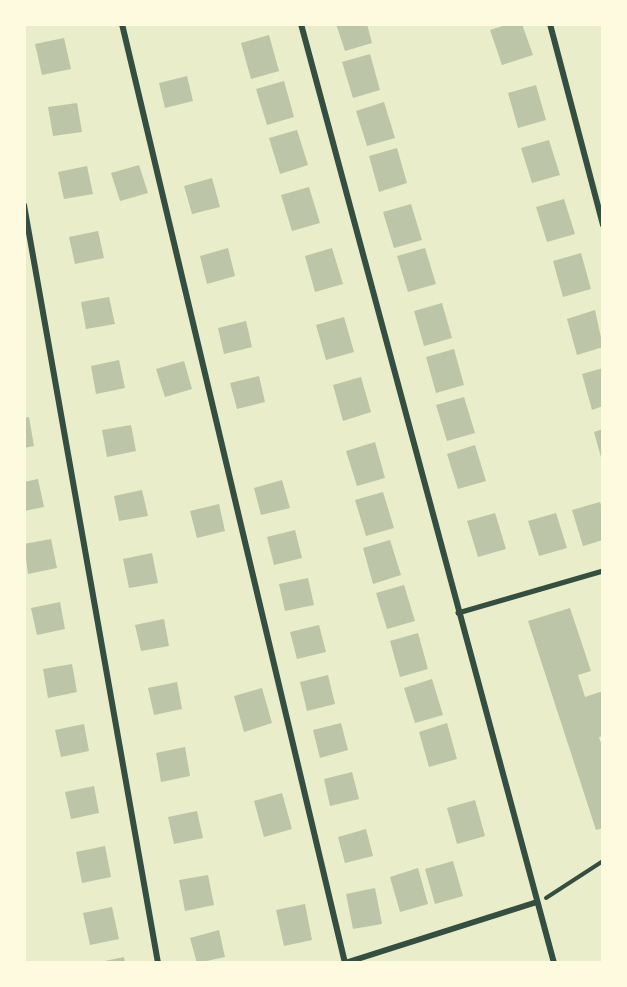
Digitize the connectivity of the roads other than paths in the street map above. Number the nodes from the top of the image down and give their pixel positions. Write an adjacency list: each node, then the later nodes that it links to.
1 (122, 24): 10 (street)
2 (301, 24): 7 (street)
3 (550, 24): 5 (street)
4 (24, 205): 9 (street)
5 (603, 225)
6 (603, 571): 7 (street)
7 (458, 613): 8 (street)
8 (537, 902): 10 (street); 11 (street)
9 (158, 963)
10 (345, 963)
11 (554, 963)

